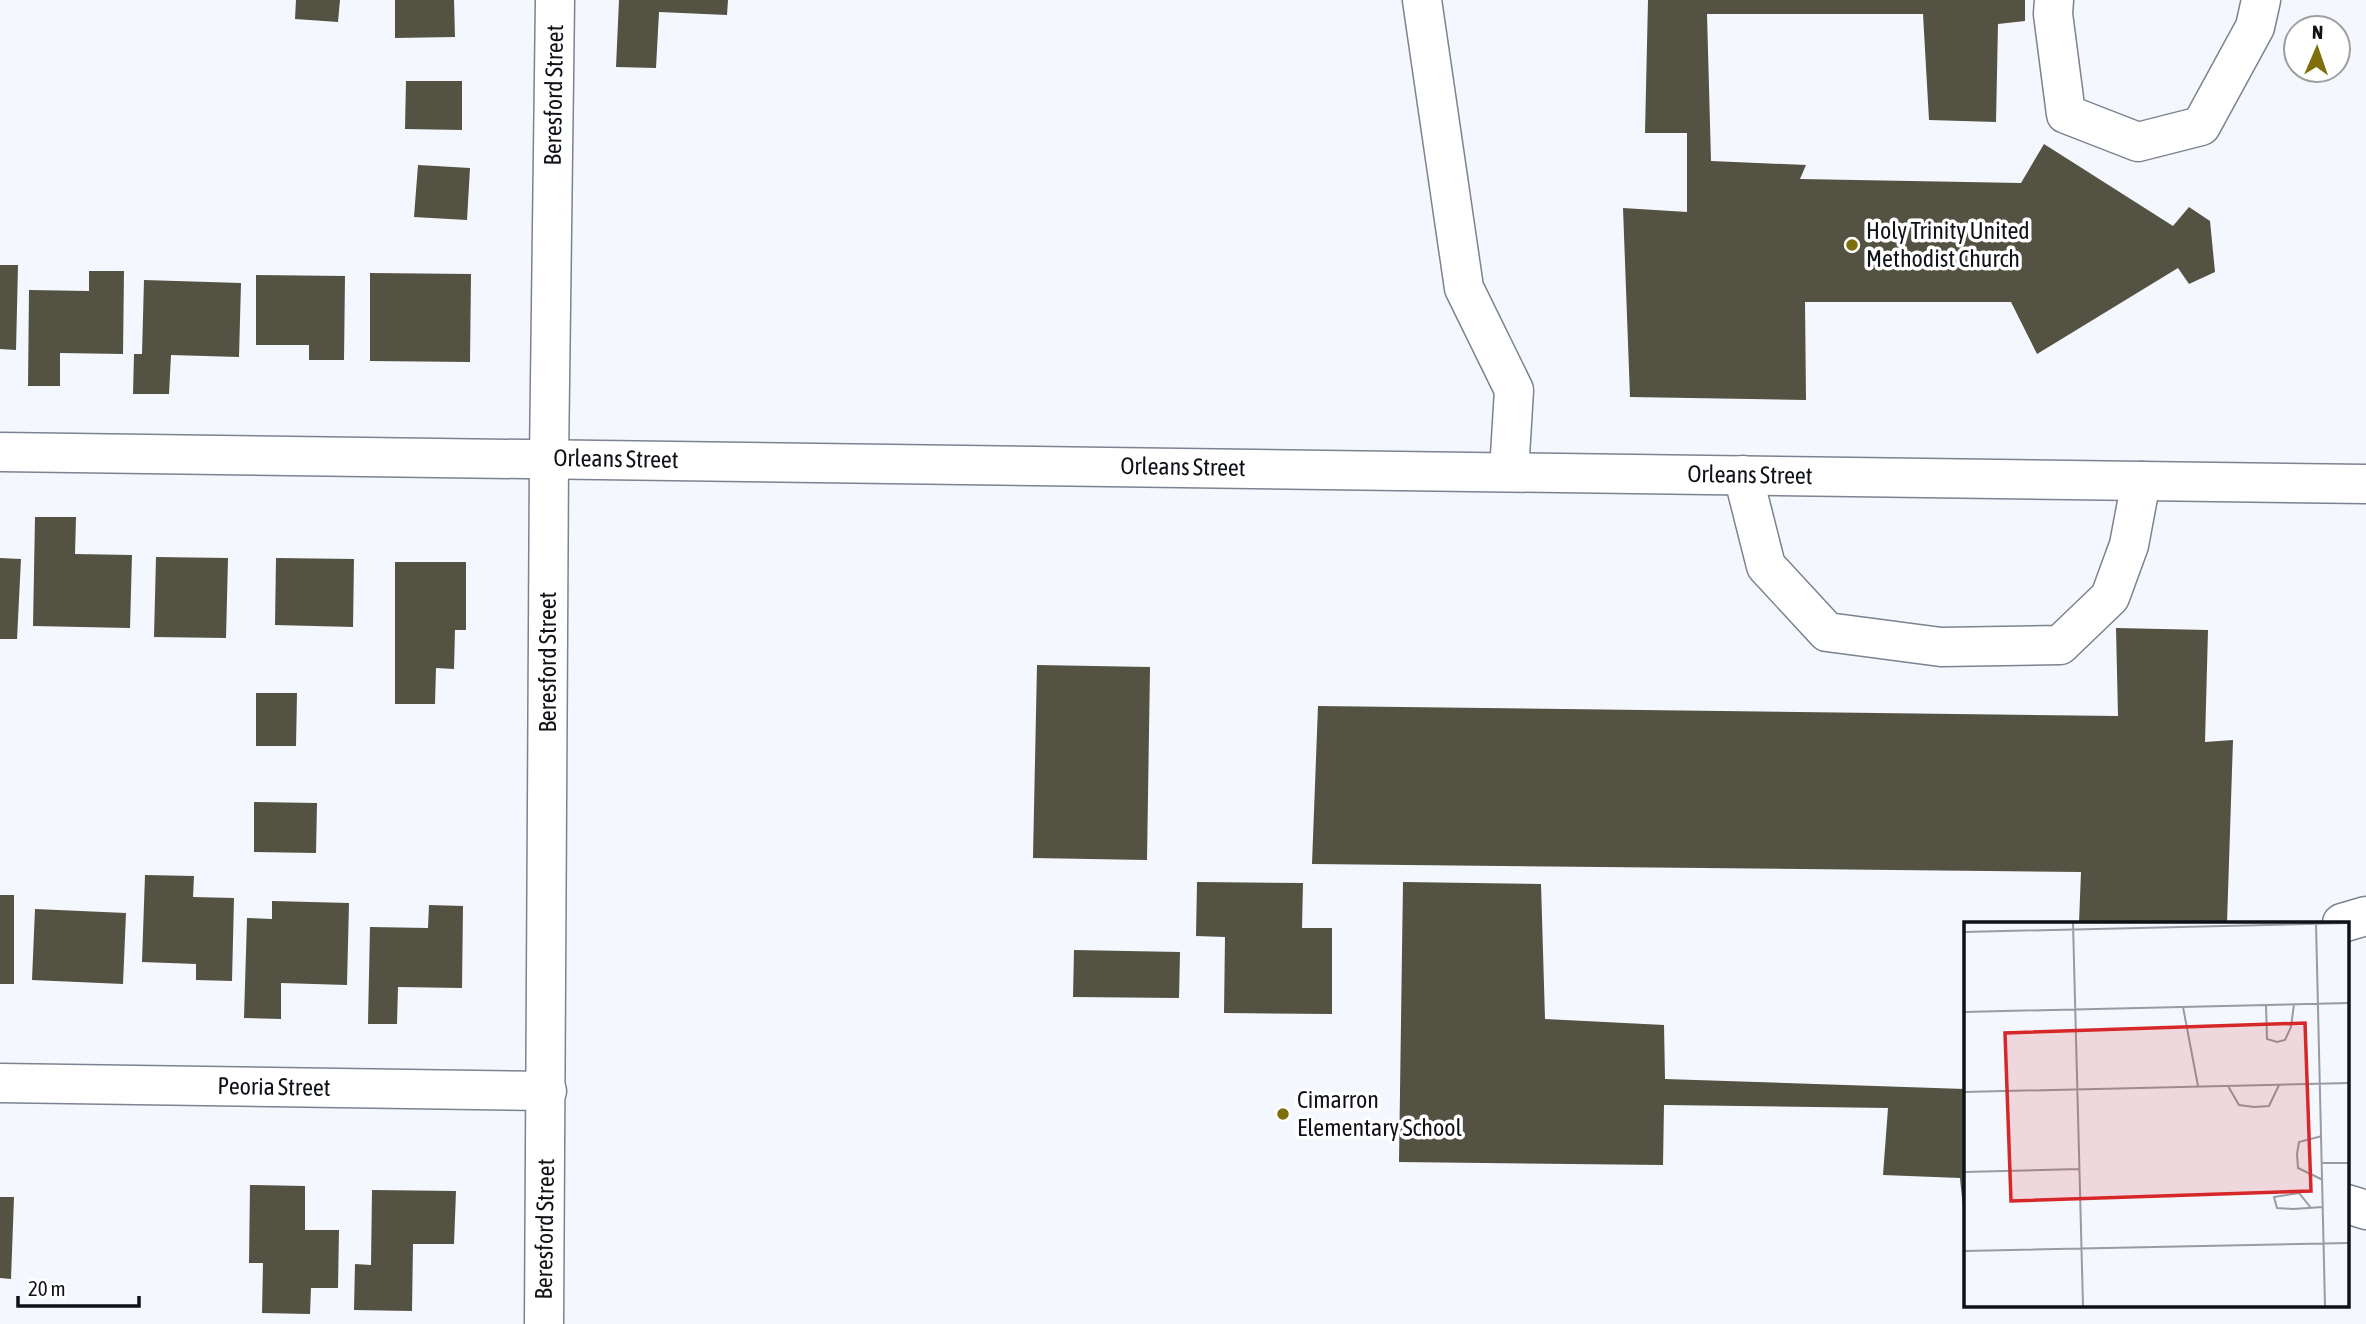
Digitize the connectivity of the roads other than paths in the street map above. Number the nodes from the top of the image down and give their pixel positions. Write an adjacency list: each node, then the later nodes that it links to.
1 (555, 0): 6 (street, Beresford Street)
2 (1422, 0): 7 (street)
3 (2053, 0): 4 (street)
4 (2261, 0)
5 (0, 452): 6 (street, Orleans Street)
6 (549, 458): 7 (street, Orleans Street); 14 (street, Beresford Street)
7 (1508, 472): 8 (street, Orleans Street)
8 (1743, 475): 9 (street, Orleans Street); 9 (street)
9 (2141, 481): 10 (street, Orleans Street)
10 (2366, 484)
11 (2366, 916): 12 (street)
12 (2345, 922)
13 (0, 1083): 14 (street, Peoria Street)
14 (547, 1091): 17 (street, Beresford Street)
15 (2348, 1204): 16 (street)
16 (2366, 1210)
17 (544, 1324)

